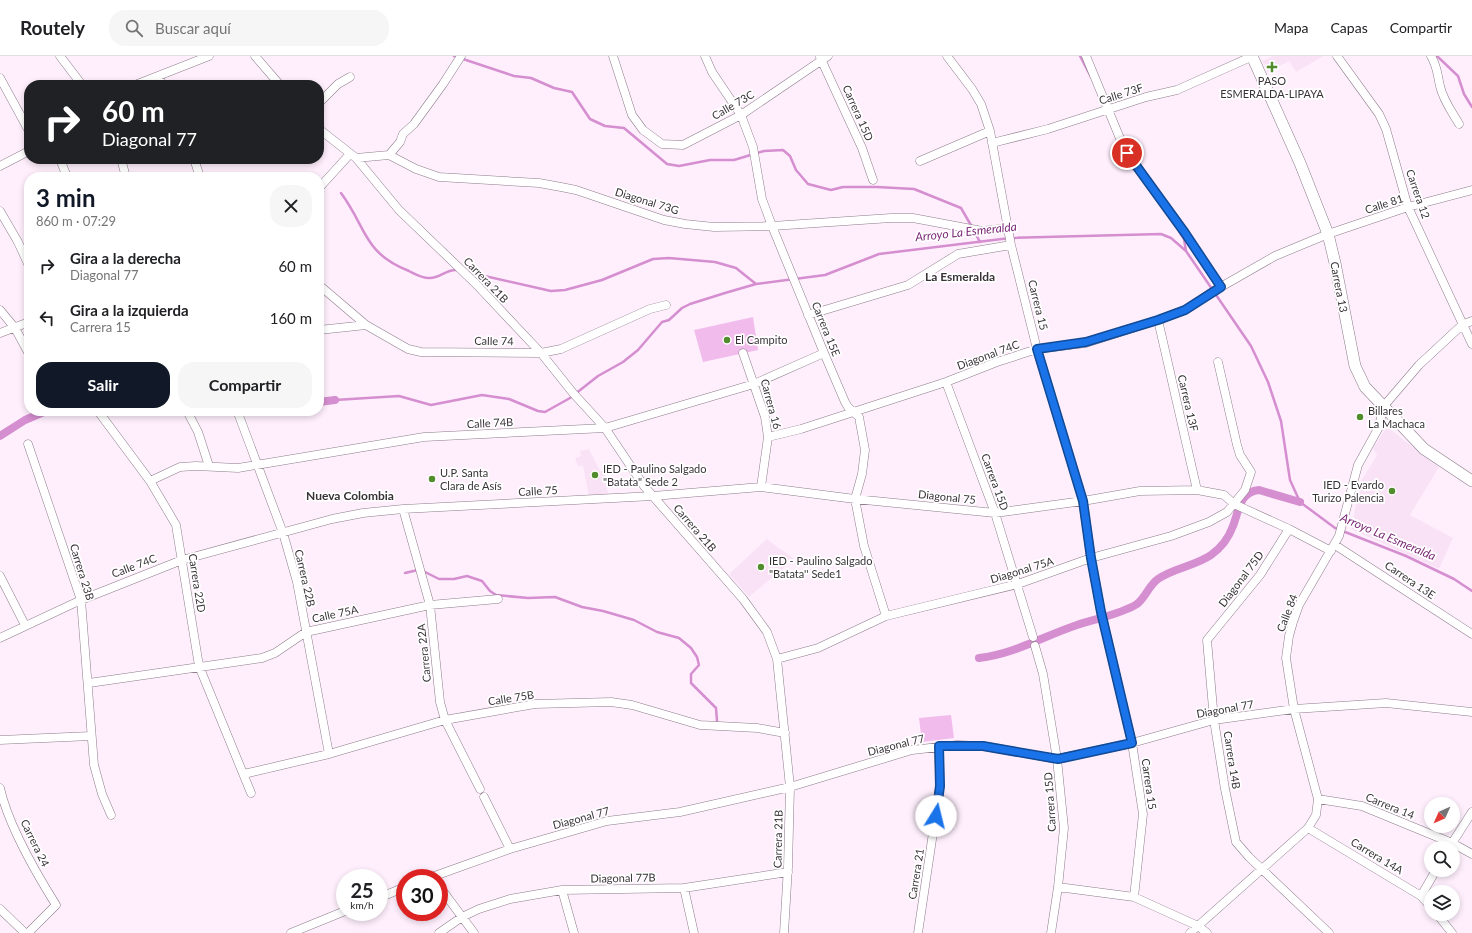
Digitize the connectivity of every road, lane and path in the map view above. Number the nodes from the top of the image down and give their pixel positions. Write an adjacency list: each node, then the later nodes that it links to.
1 (60, 56): 16 (street)
2 (209, 56): 13 (street)
3 (255, 56): 19 (street)
4 (613, 56): 22 (street, Calle 73C)
5 (705, 56): 22 (street, Carrera 15E)
6 (947, 56): 25 (street, Carrera 15)
7 (1086, 56): 21 (street)
8 (1252, 56): 21 (street, Calle 73F); 40 (street, Carrera 13)
9 (1338, 56): 36 (street, Carrera 12)
10 (1431, 56): 24 (street)
11 (823, 58): 22 (street, Calle 73C); 33 (street, Carrera 15D)
12 (459, 59): 29 (street)
13 (158, 76): 17 (street); 18 (street)
14 (350, 76): 20 (street)
15 (0, 79): 23 (street)
16 (78, 80)
17 (148, 80)
18 (160, 80)
19 (276, 80)
20 (324, 98)
21 (1108, 110): 27 (street, Calle 73F); 44 (street)
22 (740, 115): 38 (street, Carrera 15E)
23 (24, 122)
24 (1459, 124)
25 (990, 131): 27 (street, Carrera 15); 31 (street)
26 (324, 133): 30 (street, Carrera 21B)
27 (992, 142): 39 (street, Carrera 15)
28 (24, 154): 32 (street)
29 (389, 155): 30 (street); 38 (street, Diagonal 73G)
30 (353, 156): 34 (street); 59 (street, Carrera 21B)
31 (920, 161)
32 (0, 166)
33 (873, 180)
34 (324, 183)
35 (1472, 190): 36 (street, Calle 81)
36 (1408, 207): 40 (street, Calle 81); 52 (street, Carrera 12)
37 (0, 212): 42 (street)
38 (772, 226): 39 (street, Diagonal 73G); 47 (street, Carrera 15E)
39 (1009, 229): 41 (street, Carrera 15)
40 (1328, 234): 44 (street, Diagonal 74C); 65 (street, Carrera 13)
41 (1011, 244): 47 (street); 58 (street, Carrera 15)
42 (24, 255)
43 (324, 289): 51 (street, Calle 74)
44 (1217, 289): 48 (street, Diagonal 74C)
45 (666, 305): 59 (street, Calle 74)
46 (0, 310): 53 (street)
47 (808, 315): 61 (street, Carrera 15E)
48 (1158, 320): 58 (street, Diagonal 74C); 78 (street, Carrera 13F)
49 (1472, 321): 52 (street, Calle 84)
50 (24, 324): 53 (street)
51 (366, 325): 54 (street); 59 (street, Calle 74)
52 (1462, 325): 56 (street, Carrera 12); 65 (street, Calle 84)
53 (15, 328): 55 (street); 57 (street)
54 (324, 329)
55 (0, 334)
56 (1472, 344)
57 (24, 345)
58 (1037, 349): 63 (street, Diagonal 74C); 81 (street, Carrera 15)
59 (541, 353): 70 (street, Carrera 21B)
60 (743, 353): 64 (street, Carrera 16)
61 (824, 353): 64 (street, Calle 74B); 66 (street, Carrera 15E)
62 (1218, 362): 82 (street, Diagonal 75A)
63 (946, 382): 66 (street, Diagonal 74C); 84 (street, Carrera 15D)
64 (754, 384): 70 (street, Calle 74B); 71 (street, Carrera 16)
65 (1383, 407): 76 (street, Carrera 13); 87 (street, Calle 84)
66 (854, 411): 71 (street, Diagonal 74C); 80 (street, Carrera 15E)
67 (102, 416): 75 (street, Carrera 22D)
68 (190, 416): 74 (street)
69 (239, 416): 73 (street, Carrera 22B)
70 (605, 428): 73 (street, Calle 74B); 79 (street, Carrera 21B)
71 (768, 437): 77 (street, Carrera 16)
72 (28, 444): 93 (street, Carrera 23B)
73 (258, 465): 74 (street, Calle 74B); 86 (street, Carrera 22B)
74 (209, 466): 75 (street, Calle 74B)
75 (150, 481): 89 (street, Carrera 22D)
76 (1472, 481)
77 (761, 487): 79 (street, Diagonal 75); 80 (street, Diagonal 75)
78 (1197, 490): 81 (street, Diagonal 75); 82 (street, Diagonal 75)
79 (653, 496): 83 (street, Calle 75); 103 (street, Carrera 21B)
80 (855, 499): 84 (street, Diagonal 75); 95 (street, Carrera 15E)
81 (1083, 501): 84 (street, Diagonal 75); 88 (street, Carrera 15)
82 (1238, 506): 85 (street, Carrera 13E); 88 (street, Diagonal 75A)
83 (403, 509): 86 (street, Calle 75); 94 (street, Carrera 22A)
84 (995, 513): 91 (street, Carrera 15D)
85 (1289, 529): 87 (street, Carrera 13E); 101 (street, Diagonal 75D)
86 (283, 533): 89 (street, Calle 74C); 97 (street, Carrera 22B)
87 (1333, 548): 98 (street, Carrera 13E); 106 (street, Calle 84)
88 (1091, 558): 91 (street, Diagonal 75A); 113 (street, Carrera 15)
89 (182, 560): 93 (street, Calle 74C); 104 (street, Carrera 22D)
90 (0, 576): 96 (street)
91 (1018, 584): 95 (street, Diagonal 75A); 99 (street, Carrera 15D)
92 (498, 598): 94 (street, Calle 75A)
93 (80, 600): 96 (street, Calle 74C); 105 (street, Carrera 23B)
94 (430, 605): 97 (street, Calle 75A); 108 (street, Carrera 22A)
95 (886, 616): 103 (street, Diagonal 75A)
96 (26, 625): 100 (street, Calle 74C)
97 (306, 632): 104 (street, Calle 75A); 115 (street, Carrera 22B)
98 (1472, 634)
99 (1033, 637)
100 (0, 638)
101 (1208, 640): 109 (street, Carrera 14B)
102 (1035, 646): 116 (street, Carrera 15D)
103 (777, 659): 110 (street, Carrera 21B)
104 (199, 666): 105 (street, Calle 75A); 117 (street, Carrera 22D)
105 (89, 683): 111 (street, Carrera 23B)
106 (1294, 709): 107 (street, Diagonal 77); 109 (street, Diagonal 77); 121 (street, Calle 84)
107 (1472, 712)
108 (445, 720): 110 (street, Calle 75B); 115 (street, Calle 75B); 127 (street, Carrera 22A)
109 (1214, 720): 113 (street, Diagonal 77); 130 (street, Carrera 14B)
110 (785, 733): 118 (street, Carrera 21B)
111 (91, 736): 112 (street); 123 (street, Carrera 23B)
112 (0, 740)
113 (1132, 743): 116 (street, Diagonal 77); 138 (street, Carrera 15)
114 (939, 746): 116 (street, Diagonal 77); 118 (street, Diagonal 77); 153 (street, Carrera 21)
115 (329, 754): 117 (street, Calle 75B)
116 (1058, 759): 135 (street, Carrera 15D)
117 (244, 774): 120 (street, Carrera 22D)
118 (790, 787): 127 (street, Diagonal 77); 132 (street, Carrera 21B)
119 (0, 788): 146 (street, Carrera 24)
120 (251, 793)
121 (1318, 799): 124 (street, Calle 84); 125 (street, Carrera 14)
122 (1472, 812): 126 (street)
123 (111, 815)
124 (1308, 828): 130 (street, Calle 84); 137 (street, Carrera 14A)
125 (1439, 841)
126 (1453, 841)
127 (510, 849): 131 (street, Diagonal 77)
128 (1460, 850): 129 (street, Carrera 14)
129 (1472, 854)
130 (1262, 870): 145 (street, Calle 84); 157 (street)
131 (448, 872)
132 (788, 872): 134 (street, Diagonal 77B); 152 (street, Carrera 21B)
133 (1432, 877): 137 (street)
134 (684, 888): 136 (street, Diagonal 77B); 151 (street)
135 (1058, 888): 138 (street); 154 (street, Carrera 15D)
136 (562, 890): 143 (street, Diagonal 77B); 150 (street)
137 (1421, 896): 140 (street, Carrera 14A)
138 (1134, 897): 145 (street)
139 (448, 898): 143 (street)
140 (1424, 899)
141 (0, 909): 146 (street)
142 (336, 915): 147 (street)
143 (462, 917): 148 (street, Diagonal 77B); 149 (street)
144 (1443, 921): 158 (street)
145 (1198, 926): 155 (street, Calle 84); 156 (street)
146 (26, 933)
147 (291, 933)
148 (439, 933)
149 (474, 933)
150 (574, 933)
151 (694, 933)
152 (784, 933)
153 (918, 933)
154 (1051, 933)
155 (1190, 933)
156 (1208, 933)
157 (1329, 933)
158 (1452, 933)

